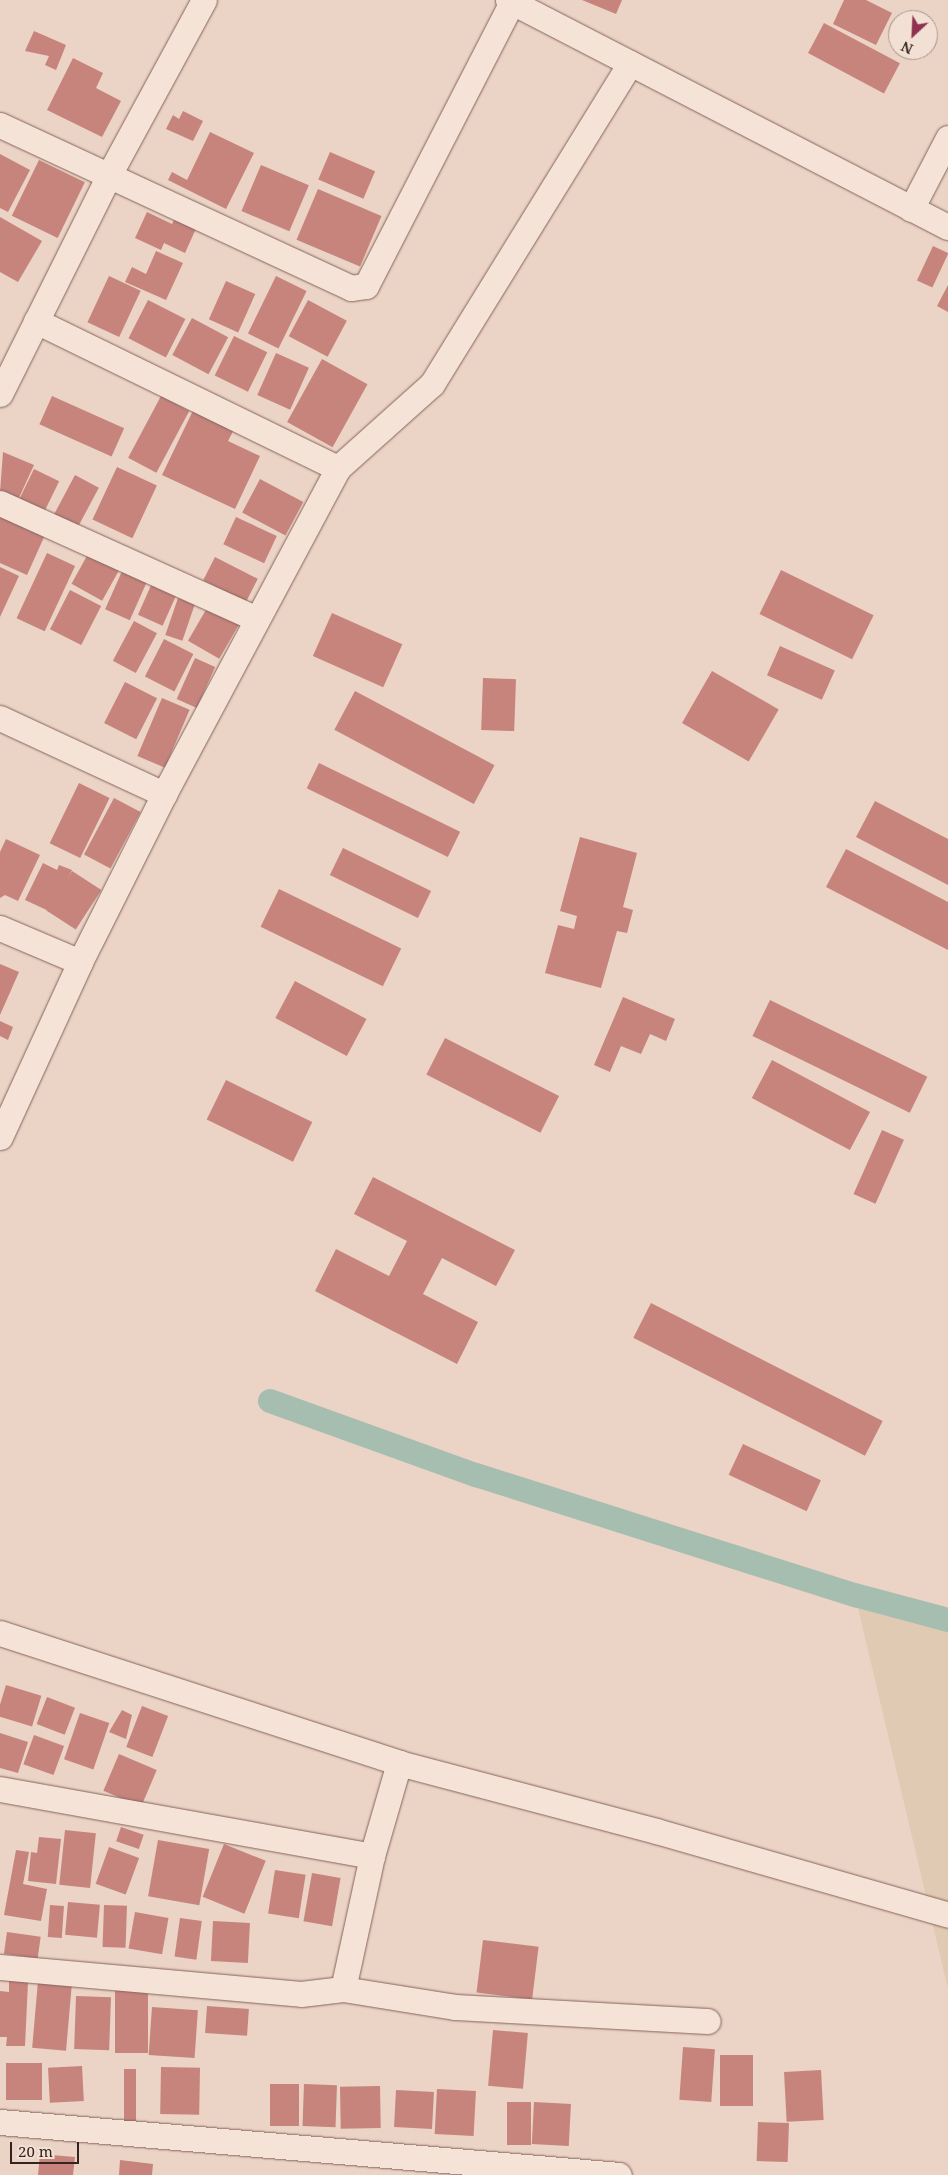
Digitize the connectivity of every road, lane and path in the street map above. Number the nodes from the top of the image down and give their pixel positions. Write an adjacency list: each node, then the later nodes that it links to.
1 (204, 0): 6 (street)
2 (510, 1): 3 (street); 6 (street)
3 (630, 63): 7 (street); 11 (street)
4 (0, 125): 6 (street)
5 (948, 138): 7 (street)
6 (110, 173): 9 (street)
7 (911, 209): 8 (street)
8 (948, 227)
9 (36, 321): 10 (street); 11 (street)
10 (0, 394)
11 (338, 468): 13 (street)
12 (0, 503): 13 (street)
13 (255, 618): 15 (street)
14 (0, 718): 15 (street)
15 (164, 794): 17 (street)
16 (0, 928): 17 (street)
17 (80, 962): 18 (street)
18 (0, 1137)
19 (0, 1634): 20 (street)
20 (399, 1763): 22 (street); 23 (street)
21 (0, 1789): 22 (street)
22 (372, 1856): 25 (street)
23 (948, 1914)
24 (0, 1967): 25 (street)
25 (343, 1989): 26 (street)
26 (708, 2021)
27 (0, 2122): 28 (street)
28 (619, 2175)

